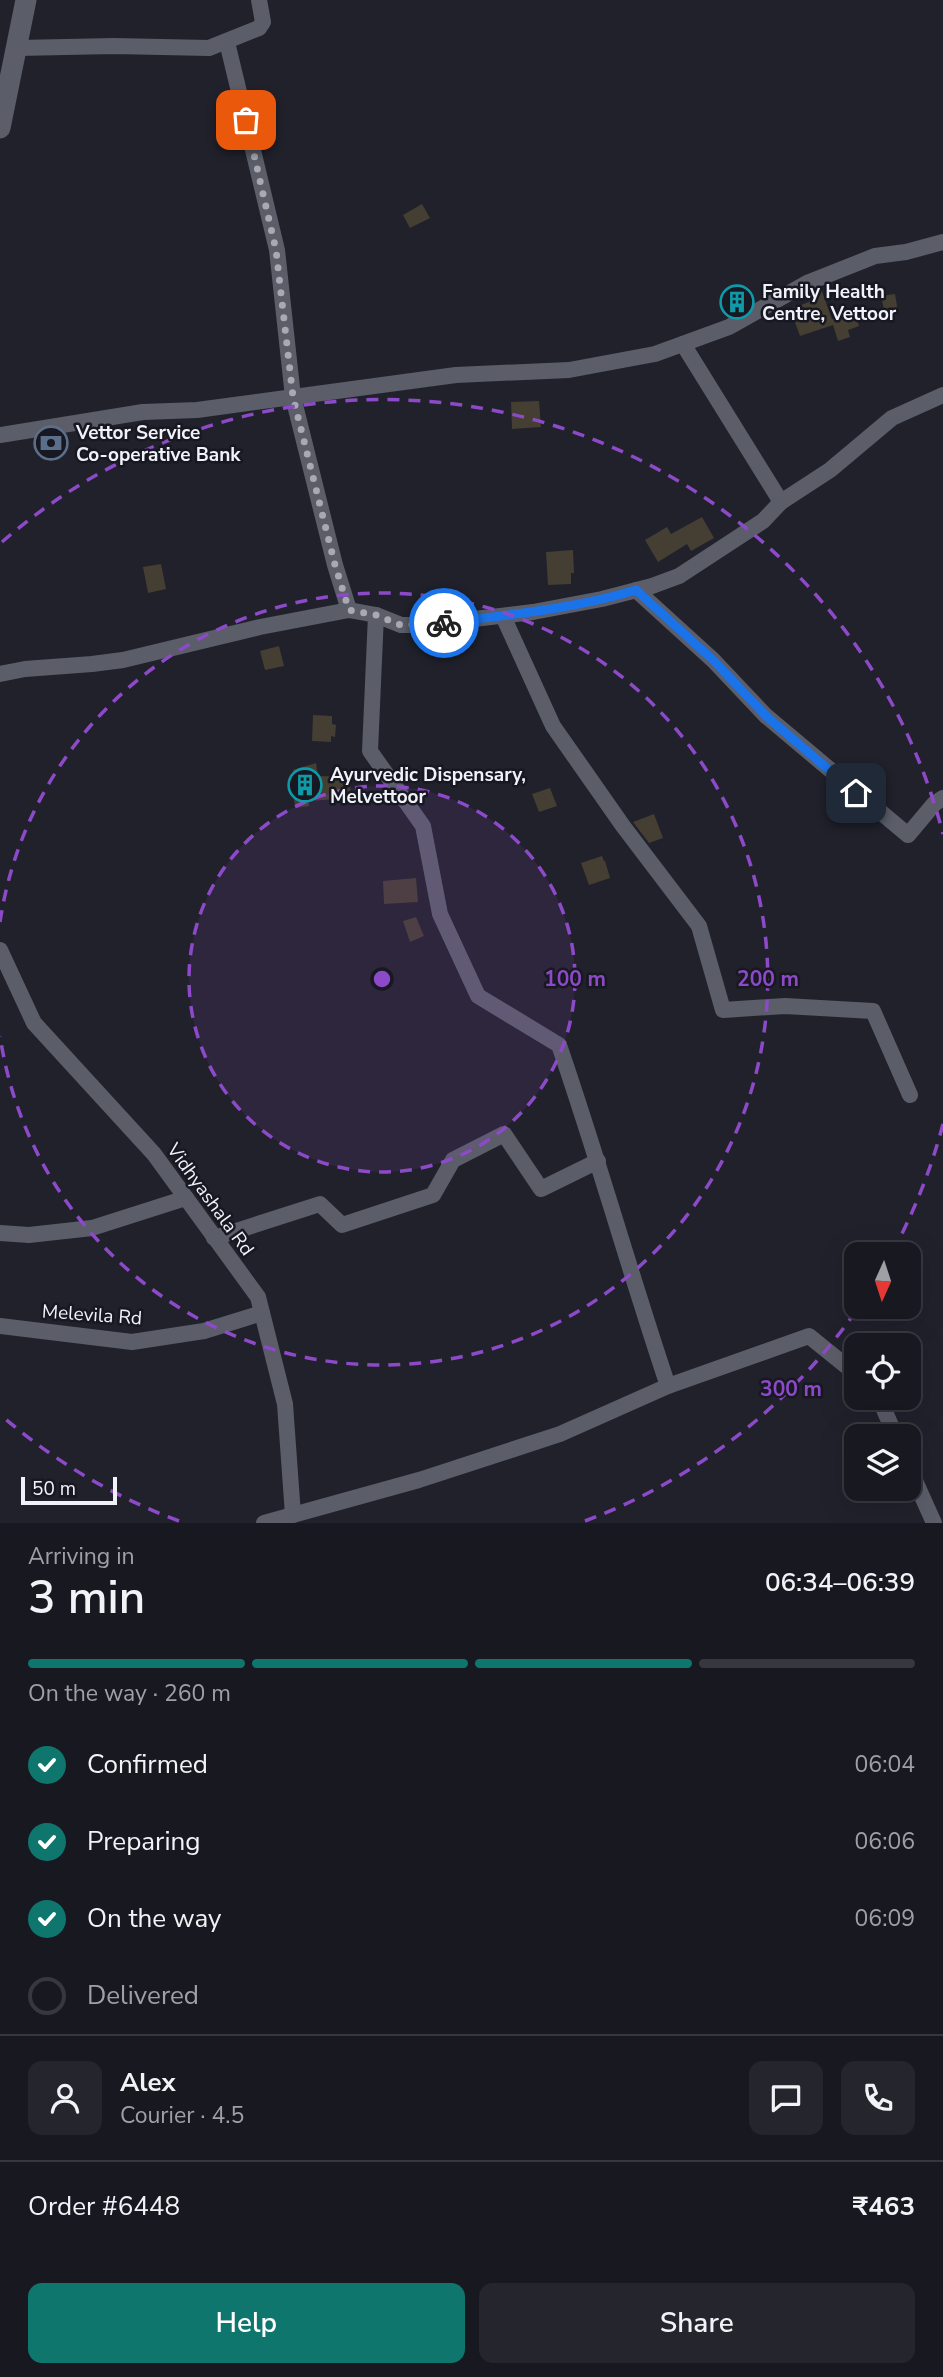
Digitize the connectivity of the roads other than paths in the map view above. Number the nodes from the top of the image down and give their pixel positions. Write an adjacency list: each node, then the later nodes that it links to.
1 (26, 0): 4 (main road)
2 (259, 0): 3 (street)
3 (227, 42): 4 (street); 9 (street)
4 (8, 51): 5 (main road)
5 (0, 128)
6 (943, 242): 7 (street)
7 (683, 344): 9 (street); 11 (street)
8 (943, 395): 11 (street)
9 (293, 397): 10 (street); 13 (street)
10 (0, 435)
11 (781, 502): 12 (street)
12 (636, 590): 15 (street); 17 (street)
13 (349, 610): 14 (street); 16 (street)
14 (376, 615): 15 (street); 20 (street)
15 (503, 616): 19 (street)
16 (0, 674)
17 (943, 798)
18 (0, 950): 21 (street, Vidhyashala Rd)
19 (910, 1095)
20 (598, 1161): 23 (street); 27 (street)
21 (186, 1198): 22 (street); 23 (street, Vidhyashala Rd)
22 (0, 1233)
23 (214, 1238): 24 (street, Vidhyashala Rd)
24 (262, 1313): 25 (street, Melevila Rd); 29 (street, Vidhyashala Rd)
25 (0, 1326)
26 (844, 1364): 27 (street)
27 (668, 1386): 29 (street)
28 (921, 1494): 31 (street)
29 (293, 1515): 30 (street)
30 (264, 1523)
31 (934, 1523)

